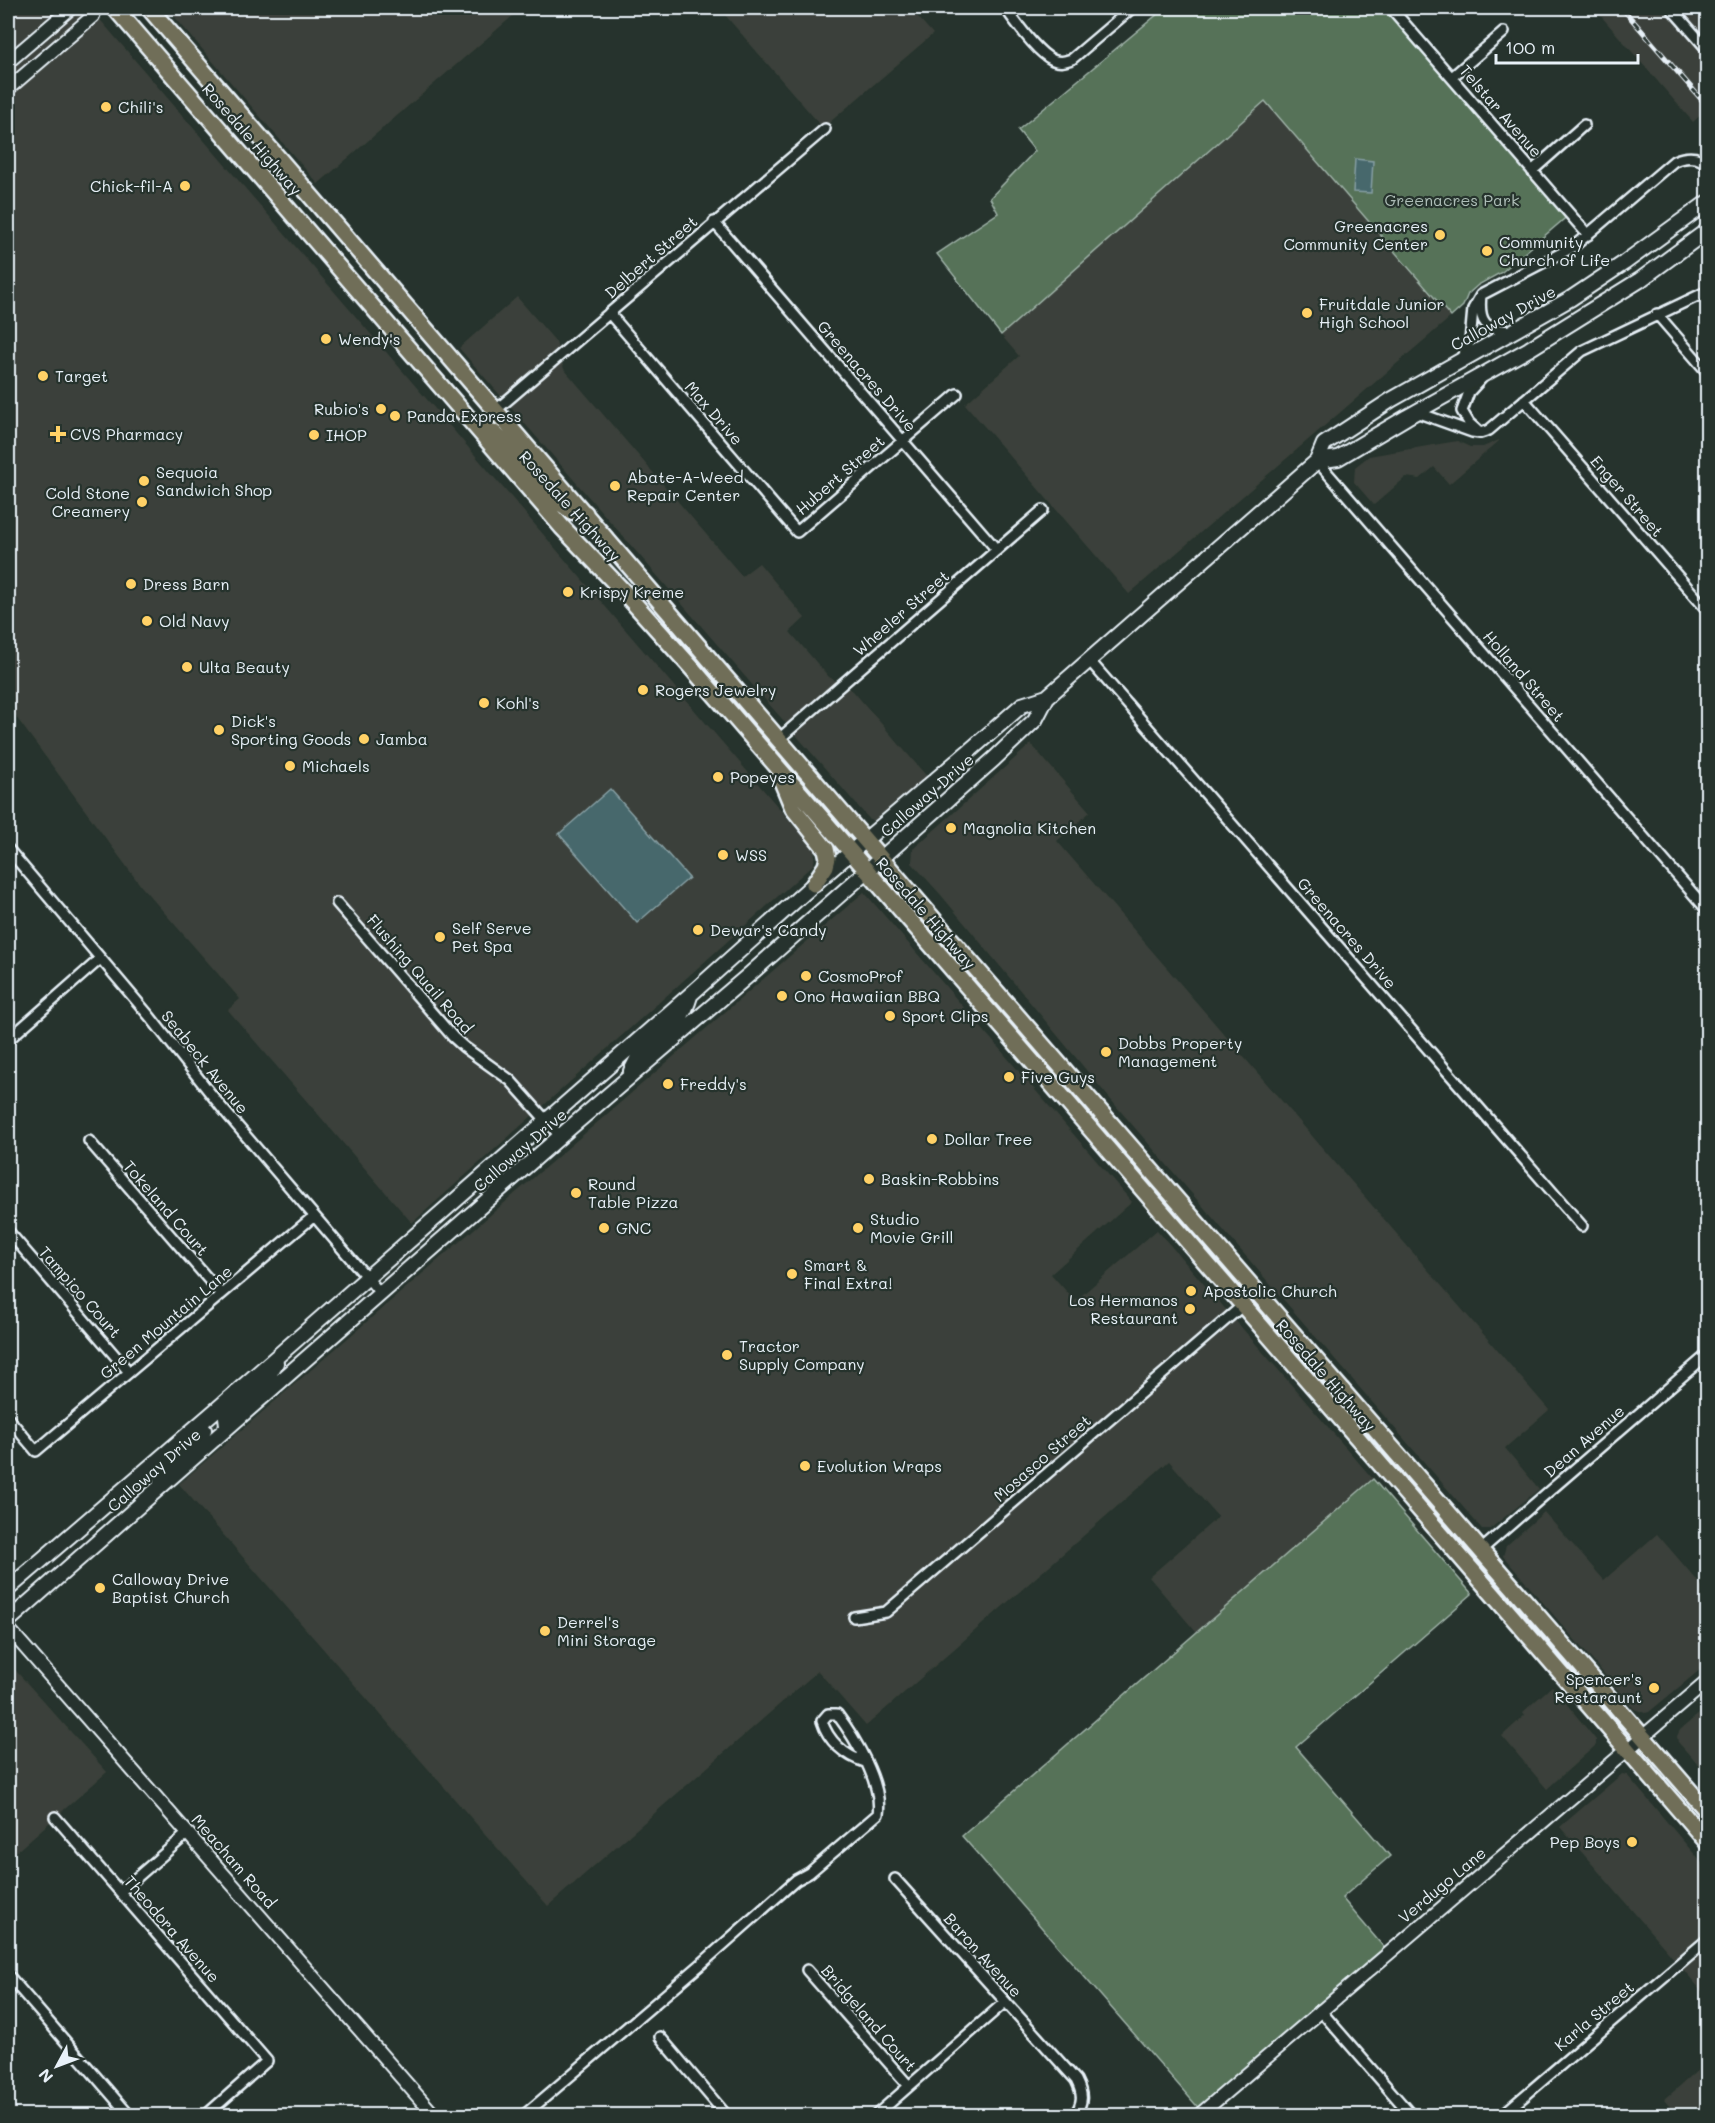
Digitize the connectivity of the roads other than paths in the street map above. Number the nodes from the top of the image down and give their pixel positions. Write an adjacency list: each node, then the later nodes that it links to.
1 (71, 8): 11 (street)
2 (95, 8): 13 (street)
3 (115, 8): 34 (main road, Rosedale Highway)
4 (149, 8): 32 (main road, Rosedale Highway)
5 (1005, 8): 6 (street)
6 (1132, 8)
7 (1391, 8): 12 (street, Telstar Avenue)
8 (1671, 8): 10 (street)
9 (1504, 32): 12 (street)
10 (1707, 50)
11 (8, 62)
12 (1452, 77): 17 (street, Telstar Avenue)
13 (8, 89)
14 (1584, 125): 17 (street)
15 (825, 129): 19 (street, Delbert Street)
16 (1707, 165): 21 (street)
17 (1532, 171): 21 (street, Telstar Avenue)
18 (1707, 202): 26 (main road, Calloway Drive)
19 (714, 222): 24 (street, Delbert Street); 36 (street, Greenacres Drive)
20 (1707, 230): 28 (main road, Calloway Drive)
21 (1588, 235): 23 (street)
22 (1707, 291): 25 (street)
23 (1481, 295): 26 (street); 27 (street)
24 (609, 313): 32 (street, Delbert Street); 40 (street, Max Drive)
25 (1657, 315): 29 (street); 31 (street)
26 (1518, 331): 27 (main road, Calloway Drive)
27 (1460, 361): 37 (main road, Calloway Drive)
28 (1488, 372): 33 (main road, Calloway Drive); 35 (street)
29 (1707, 373)
30 (957, 394): 36 (street, Hubert Street)
31 (1524, 400): 35 (street); 42 (street, Enger Street)
32 (496, 410): 39 (main road, Rosedale Highway)
33 (1416, 412): 35 (street); 37 (main road, Calloway Drive)
34 (471, 421): 39 (main road); 46 (main road, Rosedale Highway)
35 (1480, 432)
36 (903, 441): 40 (street, Hubert Street); 41 (street, Greenacres Drive)
37 (1317, 461): 43 (main road, Calloway Drive); 54 (street, Holland Street)
38 (1043, 510): 41 (street, Wheeler Street)
39 (585, 513): 45 (main road, Rosedale Highway)
40 (797, 532)
41 (996, 550): 45 (street, Wheeler Street)
42 (1707, 611)
43 (1089, 660): 44 (main road, Calloway Drive); 66 (street, Greenacres Drive)
44 (1047, 697): 47 (main road, Calloway Drive); 50 (main road, Calloway Drive)
45 (779, 740): 47 (main road, Rosedale Highway)
46 (765, 754): 49 (main road, Rosedale Highway); 52 (main road)
47 (866, 840): 49 (main road, Calloway Drive); 50 (main road, Rosedale Highway)
48 (8, 849): 55 (street, Seabeck Avenue)
49 (850, 853): 51 (main road, Rosedale Highway); 52 (main road, Calloway Drive)
50 (881, 858): 51 (main road, Calloway Drive); 61 (main road, Rosedale Highway)
51 (866, 872): 58 (main road, Rosedale Highway); 59 (main road, Calloway Drive)
52 (814, 884): 56 (main road, Calloway Drive)
53 (337, 903): 60 (street, Flushing Quail Road)
54 (1707, 911)
55 (100, 959): 57 (street); 65 (street, Seabeck Avenue)
56 (690, 995): 59 (main road); 60 (main road, Calloway Drive)
57 (8, 1040)
58 (1032, 1062): 61 (main road); 63 (main road, Rosedale Highway)
59 (625, 1081): 62 (main road, Calloway Drive)
60 (547, 1120): 62 (street, Flushing Quail Road); 68 (main road, Calloway Drive)
61 (1112, 1124): 69 (main road, Rosedale Highway)
62 (560, 1136): 71 (main road, Calloway Drive)
63 (1099, 1139): 69 (main road); 72 (main road, Rosedale Highway)
64 (89, 1141): 70 (street, Tokeland Court)
65 (314, 1216): 68 (street, Seabeck Avenue); 70 (street, Green Mountain Lane)
66 (1582, 1226)
67 (8, 1231): 75 (street, Tampico Court)
68 (367, 1278): 71 (street, Seabeck Avenue); 73 (main road, Calloway Drive)
69 (1248, 1280): 81 (main road, Rosedale Highway)
70 (221, 1294): 75 (street, Green Mountain Lane)
71 (381, 1294): 78 (main road, Calloway Drive)
72 (1242, 1306): 79 (main road, Rosedale Highway); 84 (street, Mosasco Street)
73 (281, 1353): 76 (main road, Calloway Drive); 78 (main road)
74 (1707, 1354): 81 (street, Dean Avenue)
75 (129, 1372): 77 (street, Green Mountain Lane)
76 (216, 1410): 80 (main road); 82 (main road, Calloway Drive)
77 (8, 1418)
78 (226, 1428): 80 (main road, Calloway Drive)
79 (1362, 1444): 81 (main road); 83 (main road, Rosedale Highway)
80 (161, 1486): 85 (main road, Calloway Drive)
81 (1481, 1550): 87 (main road, Rosedale Highway)
82 (8, 1589)
83 (1493, 1595): 87 (main road); 90 (main road, Rosedale Highway)
84 (854, 1617)
85 (8, 1622)
86 (8, 1628): 94 (street, Meacham Road)
87 (1564, 1646): 89 (main road, Rosedale Highway)
88 (1707, 1681): 89 (street, Verdugo Lane)
89 (1643, 1737): 90 (street, Verdugo Lane); 92 (main road, Rosedale Highway)
90 (1627, 1750): 95 (main road, Rosedale Highway); 102 (street, Verdugo Lane)
91 (865, 1762): 91 (street); 108 (street)
92 (1707, 1812)
93 (55, 1817): 97 (street, Theodora Avenue)
94 (188, 1833): 97 (street); 107 (street, Meacham Road)
95 (1707, 1843)
96 (895, 1879): 101 (street, Baron Avenue)
97 (120, 1892): 106 (street, Theodora Avenue)
98 (1707, 1939): 114 (street, Karla Street)
99 (807, 1970): 104 (street, Bridgeland Court)
100 (8, 1975): 105 (street)
101 (1005, 2002): 104 (street); 111 (street, Baron Avenue)
102 (1320, 2010): 112 (street, Verdugo Lane); 113 (street)
103 (660, 2037): 109 (street)
104 (909, 2086): 110 (street)
105 (130, 2115)
106 (204, 2115)
107 (435, 2115)
108 (523, 2115)
109 (728, 2115)
110 (875, 2115)
111 (1074, 2115)
112 (1198, 2115)
113 (1412, 2115)
114 (1500, 2115)

